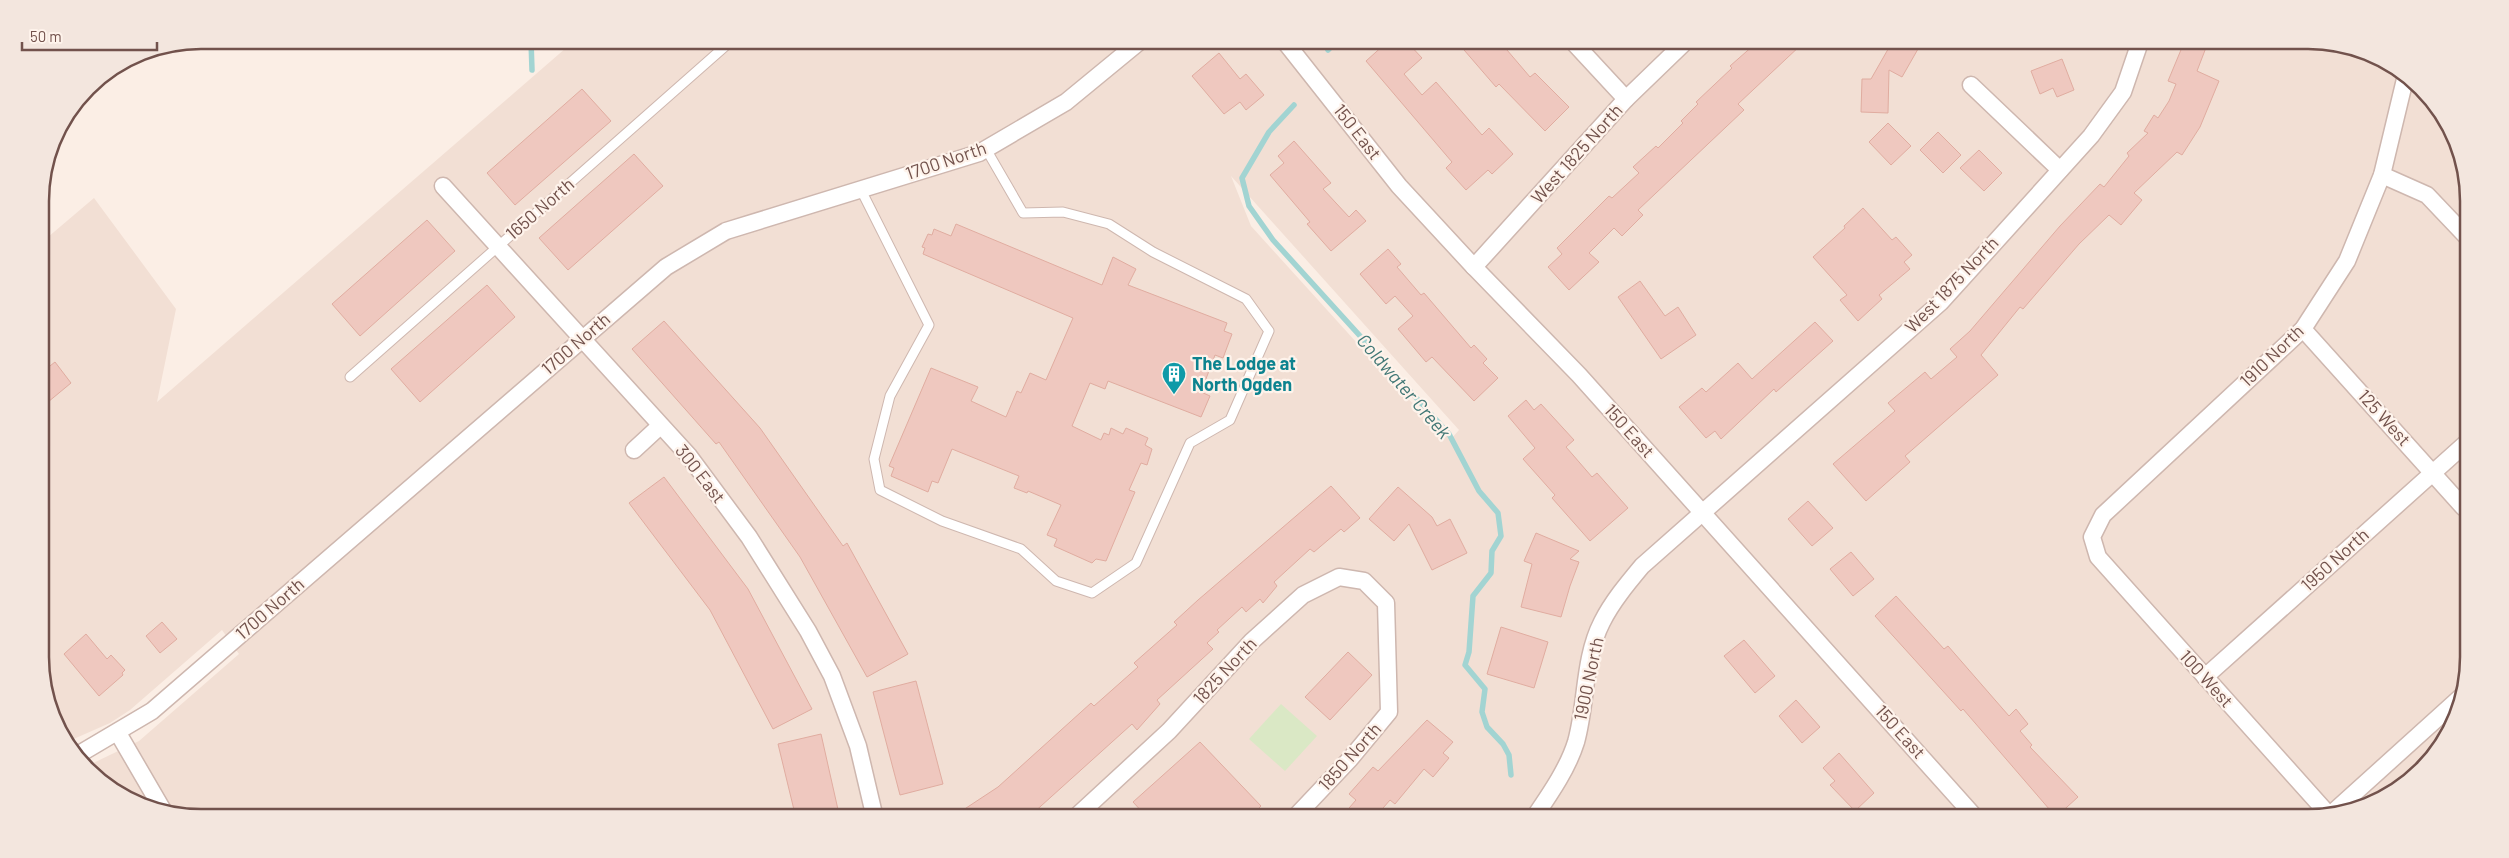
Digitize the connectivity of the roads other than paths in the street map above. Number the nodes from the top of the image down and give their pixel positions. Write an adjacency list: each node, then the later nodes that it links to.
1 (722, 49): 16 (lane, 1650 North)
2 (1130, 49): 10 (street, 1700 North)
3 (1291, 49): 17 (street, 150 East)
4 (1580, 49): 9 (street)
5 (1678, 49): 9 (street, West 1825 North)
6 (2138, 49): 11 (street, West 1875 North)
7 (2404, 83): 12 (street, 1910 North)
8 (1971, 85): 11 (street)
9 (1626, 100): 17 (street, West 1825 North)
10 (986, 149): 14 (street, 1700 North); 14 (lane)
11 (2060, 170): 26 (street, West 1875 North)
12 (2382, 175): 15 (street); 18 (street, 1910 North)
13 (443, 186): 16 (street, 300 East)
14 (860, 190): 19 (street, 1700 North)
15 (2460, 230)
16 (497, 247): 19 (street, 300 East); 20 (lane, 1650 North)
17 (1474, 267): 26 (street, 150 East)
18 (2303, 329): 24 (street, 125 West); 27 (street, 1910 North)
19 (581, 340): 21 (street, 300 East); 31 (street, 1700 North)
20 (350, 377)
21 (660, 426): 23 (street); 36 (street, 300 East)
22 (2460, 448): 24 (street, 1950 North)
23 (634, 450)
24 (2433, 472): 25 (street, 125 West); 29 (street, 1950 North)
25 (2460, 503)
26 (1702, 512): 39 (street, 1900 North); 40 (street, 150 East)
27 (2092, 537): 29 (street, 100 West)
28 (1386, 603): 37 (street, 1825 North); 38 (street, 1850 North)
29 (2205, 677): 35 (street, 100 West)
30 (2452, 706): 34 (street)
31 (118, 733): 32 (street, 1700 North); 33 (street)
32 (82, 752)
33 (159, 803)
34 (2341, 805)
35 (2322, 808)
36 (873, 809)
37 (1084, 809)
38 (1303, 809)
39 (1540, 809)
40 (1969, 809)

